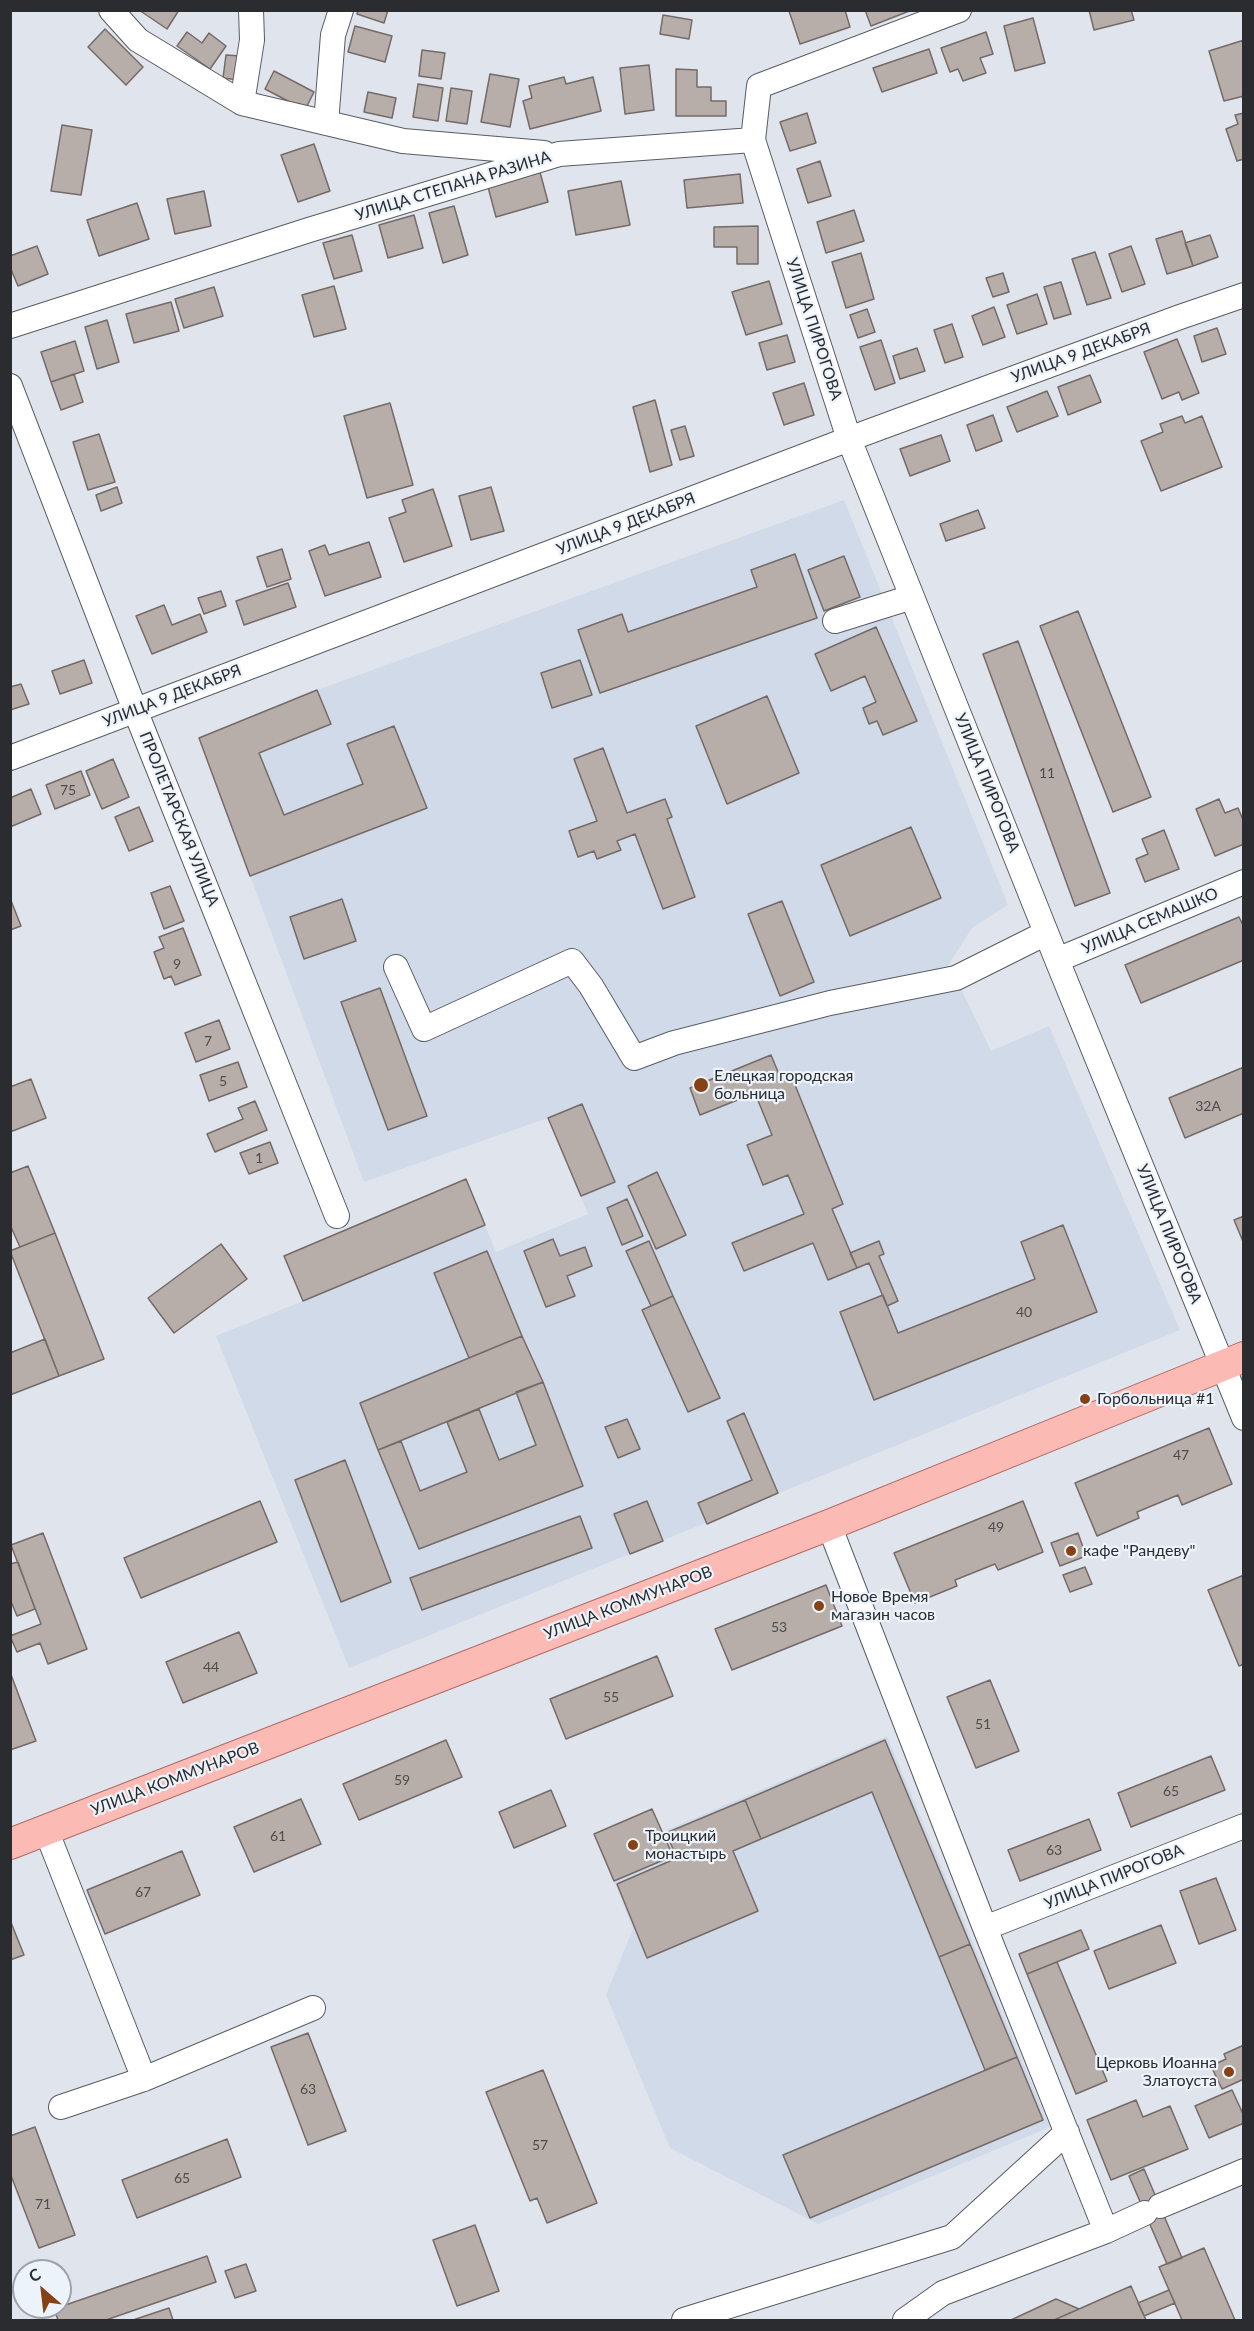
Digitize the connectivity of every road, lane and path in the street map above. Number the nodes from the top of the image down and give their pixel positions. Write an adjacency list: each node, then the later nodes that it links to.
1 (111, 10): 5 (street)
2 (251, 10): 5 (street)
3 (341, 10): 6 (street)
4 (958, 10): 7 (street)
5 (242, 103): 6 (street)
6 (326, 123): 8 (street)
7 (753, 140): 8 (street, УЛИЦА СТЕПАНА РАЗИНА); 12 (street, УЛИЦА ПИРОГОВА)
8 (559, 154): 10 (street, УЛИЦА СТЕПАНА РАЗИНА)
9 (1244, 295): 12 (street, УЛИЦА 9 ДЕКАБРЯ)
10 (10, 326)
11 (10, 386): 15 (street, ПРОЛЕТАРСКАЯ УЛИЦА)
12 (849, 439): 13 (street, УЛИЦА ПИРОГОВА); 15 (street, УЛИЦА 9 ДЕКАБРЯ)
13 (912, 597): 14 (street); 18 (street, УЛИЦА ПИРОГОВА)
14 (835, 621)
15 (135, 710): 16 (street, УЛИЦА 9 ДЕКАБРЯ); 21 (street, ПРОЛЕТАРСКАЯ УЛИЦА)
16 (10, 758)
17 (1244, 882): 19 (street, УЛИЦА СЕМАШКО)
18 (1046, 933): 19 (street, УЛИЦА ПИРОГОВА); 20 (street)
19 (1057, 960): 22 (street, УЛИЦА ПИРОГОВА)
20 (396, 967)
21 (337, 1216)
22 (1233, 1362): 23 (street, УЛИЦА ПИРОГОВА); 24 (main road, УЛИЦА КОММУНАРОВ)
23 (1244, 1418)
24 (829, 1525): 26 (main road, УЛИЦА КОММУНАРОВ); 28 (street)
25 (1244, 1826): 28 (street, УЛИЦА ПИРОГОВА)
26 (46, 1830): 27 (main road, УЛИЦА КОММУНАРОВ); 30 (street)
27 (10, 1844)
28 (985, 1928): 32 (street)
29 (313, 2008): 30 (street)
30 (144, 2079): 31 (street)
31 (60, 2107)
32 (1066, 2133): 34 (street); 35 (street)
33 (1244, 2171): 34 (street)
34 (1106, 2231): 36 (street)
35 (684, 2320)
36 (905, 2320)

